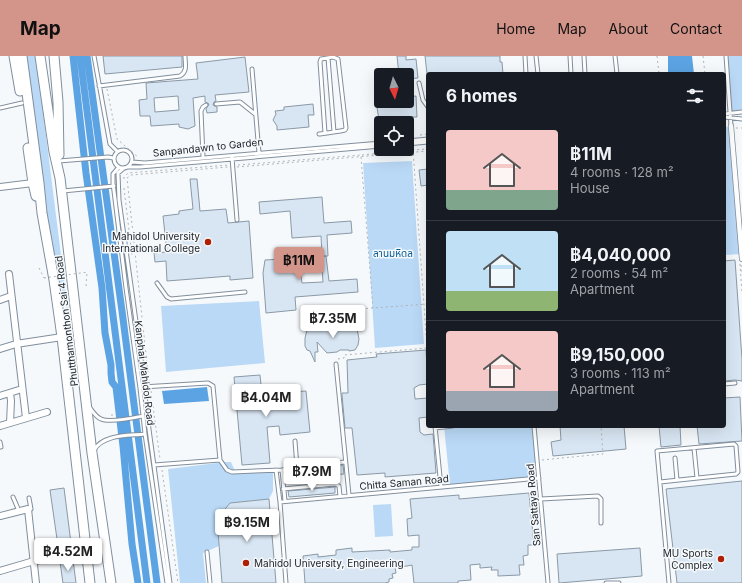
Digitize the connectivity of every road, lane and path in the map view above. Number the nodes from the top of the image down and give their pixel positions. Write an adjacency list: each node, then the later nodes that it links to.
1 (14, 56): 28 (main road)
2 (22, 56): 73 (main road, Phutthamonthon Sai 4 Road)
3 (40, 56): 58 (main road)
4 (48, 56): 58 (main road)
5 (54, 56): 58 (main road)
6 (94, 56): 26 (lane)
7 (185, 56): 27 (lane)
8 (524, 56): 18 (lane)
9 (536, 56): 19 (lane)
10 (570, 56): 20 (lane)
11 (584, 56): 21 (lane)
12 (615, 56): 22 (lane)
13 (657, 56): 23 (path)
14 (703, 56): 24 (path)
15 (726, 56): 34 (lane)
16 (328, 58): 41 (lane); 41 (lane); 42 (lane)
17 (252, 69): 35 (lane)
18 (526, 72)
19 (538, 72)
20 (572, 72)
21 (585, 72)
22 (617, 72)
23 (659, 72)
24 (705, 72)
25 (419, 83): 30 (lane)
26 (99, 86): 27 (lane); 53 (lane)
27 (106, 86): 63 (path, Sanpandawn to Garden)
28 (22, 103): 32 (lane); 69 (main road)
29 (216, 104): 35 (lane)
30 (426, 104)
31 (206, 105): 59 (lane)
32 (0, 108)
33 (742, 112): 34 (lane)
34 (730, 113): 36 (lane); 38 (lane)
35 (255, 114): 55 (lane)
36 (726, 114)
37 (726, 117): 38 (lane)
38 (730, 118): 39 (lane); 40 (lane)
39 (742, 119)
40 (731, 126): 75 (street)
41 (334, 132): 42 (lane)
42 (325, 133): 43 (lane)
43 (318, 134)
44 (426, 139): 45 (lane)
45 (414, 140)
46 (426, 142): 47 (lane)
47 (414, 143)
48 (374, 144): 55 (lane)
49 (374, 147): 60 (lane)
50 (414, 150): 51 (path)
51 (426, 150)
52 (426, 150): 54 (path)
53 (117, 151): 62 (lane); 64 (lane)
54 (414, 152): 83 (path)
55 (259, 153): 60 (lane)
56 (374, 154): 61 (path)
57 (374, 156): 61 (path)
58 (57, 157): 62 (lane); 72 (main road, Phutthamonthon Sai 4 Road)
59 (203, 157): 60 (lane); 64 (lane)
60 (232, 157): 65 (lane); 67 (lane)
61 (361, 157): 67 (path); 84 (path)
62 (113, 158): 66 (lane)
63 (142, 160)
64 (132, 162): 65 (lane)
65 (128, 166): 68 (lane)
66 (119, 167): 68 (lane); 70 (lane, Kanphai Mahidol Road)
67 (232, 167): 74 (lane); 96 (path)
68 (124, 168): 95 (lane, Kanphai Mahidol Road)
69 (33, 183): 71 (street); 73 (main road)
70 (114, 186): 72 (lane); 95 (lane, Kanphai Mahidol Road)
71 (0, 187)
72 (62, 192): 100 (main road, Phutthamonthon Sai 4 Road)
73 (42, 213): 87 (main road, Phutthamonthon Sai 4 Road)
74 (237, 220)
75 (742, 259)
76 (39, 268): 79 (path, bridge)
77 (9, 274): 81 (street)
78 (157, 283): 80 (lane)
79 (86, 286)
80 (245, 292)
81 (11, 296): 82 (street); 88 (street)
82 (0, 300)
83 (424, 304): 84 (path); 86 (path)
84 (373, 308): 85 (path)
85 (331, 311)
86 (426, 333)
87 (62, 337): 88 (street); 142 (main road, Phutthamonthon Sai 4 Road)
88 (16, 344): 90 (street); 97 (street)
89 (426, 348): 91 (path)
90 (0, 349)
91 (338, 359)
92 (336, 364): 118 (lane)
93 (726, 384): 94 (lane)
94 (735, 384)
95 (142, 387): 96 (lane); 102 (lane, Kanphai Mahidol Road); 120 (lane, Kanphai Mahidol Road)
96 (150, 387): 116 (lane); 119 (path)
97 (22, 389): 98 (street); 103 (street)
98 (10, 393): 99 (street); 104 (street)
99 (0, 396)
100 (87, 405): 102 (lane); 114 (main road, Phutthamonthon Sai 4 Road)
101 (46, 412): 103 (street)
102 (143, 416): 109 (lane, Kanphai Mahidol Road)
103 (26, 418): 104 (street)
104 (10, 422): 105 (street)
105 (0, 426)
106 (435, 428): 128 (lane)
107 (534, 428): 117 (lane, San Sattaya Road)
108 (601, 428): 117 (path)
109 (145, 434): 114 (lane); 120 (lane, Kanphai Mahidol Road)
110 (295, 441): 121 (lane)
111 (0, 442): 112 (lane)
112 (1, 447)
113 (694, 448): 125 (lane); 125 (lane); 127 (lane)
114 (92, 453): 147 (main road, Phutthamonthon Sai 4 Road)
115 (675, 458): 126 (lane)
116 (220, 460): 119 (lane); 122 (lane)
117 (537, 460): 124 (lane, San Sattaya Road)
118 (345, 462): 121 (lane); 130 (lane)
119 (161, 464): 120 (lane); 150 (path)
120 (152, 465): 148 (lane, Kanphai Mahidol Road); 149 (lane, Kanphai Mahidol Road)
121 (297, 467): 123 (lane)
122 (276, 470): 123 (lane); 136 (lane)
123 (282, 470): 129 (lane)
124 (539, 478): 128 (lane, Chitta Saman Road); 134 (lane, San Sattaya Road)
125 (697, 478): 126 (lane)
126 (677, 480): 127 (lane)
127 (660, 482): 156 (lane)
128 (441, 487): 130 (lane, Chitta Saman Road)
129 (284, 489): 131 (lane); 135 (lane)
130 (349, 495): 131 (lane, Chitta Saman Road)
131 (340, 496): 135 (lane, Chitta Saman Road)
132 (13, 497): 138 (lane)
133 (29, 498): 137 (lane)
134 (541, 499): 140 (lane); 153 (lane, San Sattaya Road)
135 (285, 501): 136 (lane, Chitta Saman Road)
136 (280, 502): 152 (lane)
137 (28, 509): 138 (street); 143 (street)
138 (19, 511): 139 (street)
139 (0, 516)
140 (601, 523)
141 (207, 552): 151 (lane)
142 (87, 553): 143 (street); 146 (main road, Phutthamonthon Sai 4 Road)
143 (34, 561): 144 (street); 145 (street)
144 (0, 571)
145 (36, 583)
146 (90, 583)
147 (111, 583)
148 (167, 583)
149 (170, 583)
150 (178, 583)
151 (210, 583)
152 (286, 583)
153 (548, 583)
154 (606, 583): 155 (lane)
155 (619, 583)
156 (669, 583)

